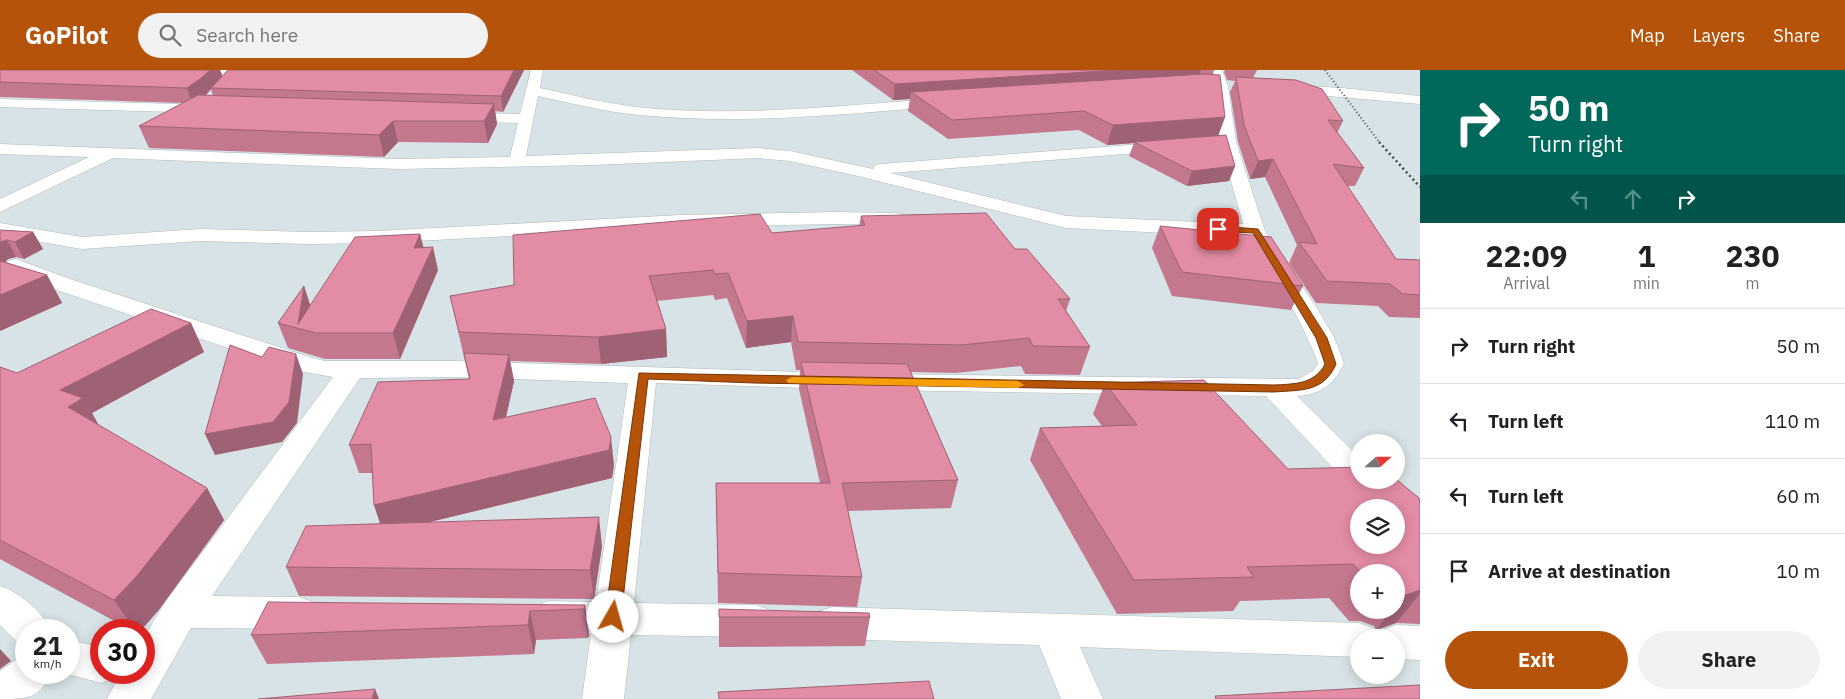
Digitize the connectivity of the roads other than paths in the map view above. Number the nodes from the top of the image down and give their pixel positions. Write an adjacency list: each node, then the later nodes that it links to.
1 (131, 70): 4 (street)
2 (276, 70): 4 (street)
3 (537, 70): 7 (street)
4 (238, 71): 11 (street)
5 (1220, 82): 27 (street)
6 (1276, 88): 8 (street)
7 (533, 91): 9 (street); 14 (street)
8 (1420, 100)
9 (959, 101)
10 (0, 103): 11 (street)
11 (197, 108): 12 (street); 15 (street)
12 (226, 109)
13 (447, 116): 14 (street)
14 (527, 119): 20 (street)
15 (173, 123)
16 (145, 138): 19 (street)
17 (1180, 146): 21 (street)
18 (0, 149): 19 (street)
19 (110, 154): 20 (street); 22 (street)
20 (517, 161): 21 (street)
21 (858, 171): 25 (street)
22 (0, 206)
23 (912, 220): 28 (street)
24 (979, 221): 25 (street)
25 (1066, 222): 27 (street)
26 (0, 229): 28 (street)
27 (1256, 231): 32 (street)
28 (82, 243): 29 (street)
29 (8, 269): 30 (street)
30 (352, 370): 31 (street); 35 (street)
31 (643, 375): 32 (street); 38 (street)
32 (1274, 388): 33 (street)
33 (1350, 466)
34 (0, 601): 39 (street)
35 (180, 612): 36 (street); 44 (street)
36 (338, 614)
37 (514, 616): 38 (street)
38 (613, 617): 40 (street); 47 (street)
39 (19, 619)
40 (1052, 628): 41 (street); 48 (street)
41 (1350, 640)
42 (1405, 642): 43 (street)
43 (1420, 642)
44 (155, 651)
45 (15, 684): 46 (street)
46 (0, 695)
47 (603, 699)
48 (1082, 699)

